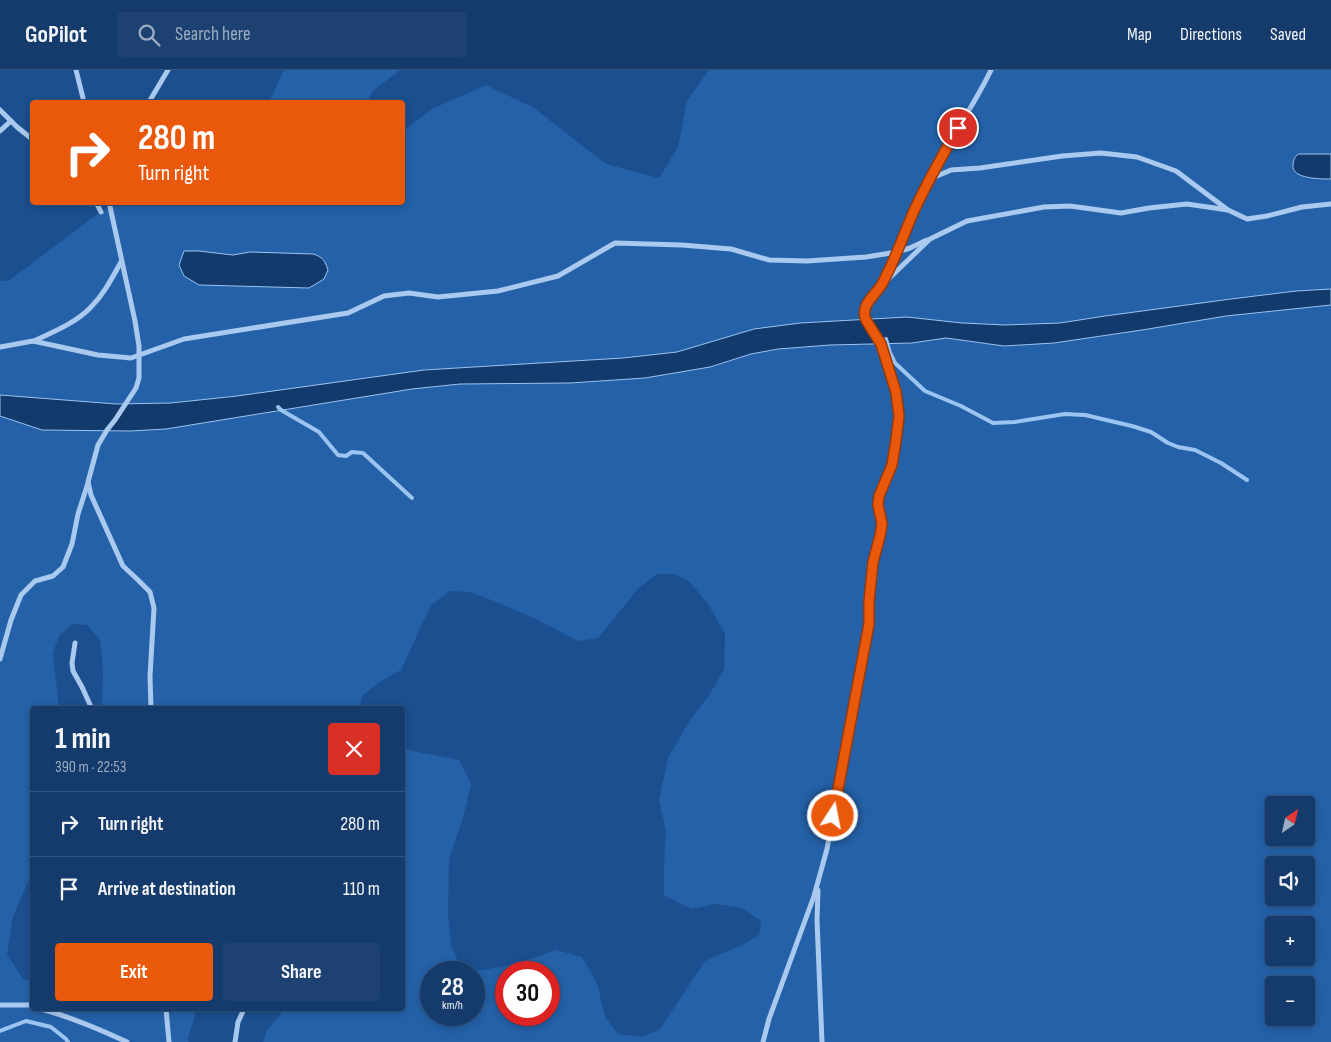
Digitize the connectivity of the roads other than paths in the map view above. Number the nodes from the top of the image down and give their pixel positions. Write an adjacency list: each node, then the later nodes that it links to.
1 (76, 70): 4 (street)
2 (168, 70): 5 (street)
3 (991, 70): 10 (street)
4 (84, 100)
5 (150, 100)
6 (0, 110): 7 (street)
7 (11, 121): 8 (street); 9 (street)
8 (0, 131)
9 (30, 137)
10 (930, 179): 14 (street); 17 (street)
11 (1331, 204): 14 (street)
12 (98, 205): 15 (street)
13 (110, 205): 18 (street)
14 (1228, 210): 16 (street)
15 (101, 212)
16 (930, 239): 17 (street); 19 (street)
17 (897, 252): 19 (street); 22 (street)
18 (121, 261): 20 (street); 22 (street)
19 (880, 287): 28 (street)
20 (33, 341): 21 (street); 22 (street)
21 (0, 348)
22 (139, 354): 23 (street)
23 (88, 482): 25 (street); 27 (street)
24 (75, 643): 26 (street)
25 (0, 659)
26 (91, 706)
27 (151, 706)
28 (818, 882): 37 (street); 38 (street)
29 (0, 1005): 30 (street)
30 (30, 1005)
31 (48, 1011): 34 (street)
32 (166, 1011): 35 (street)
33 (243, 1011): 36 (street)
34 (127, 1042)
35 (169, 1042)
36 (235, 1042)
37 (763, 1042)
38 (822, 1042)

